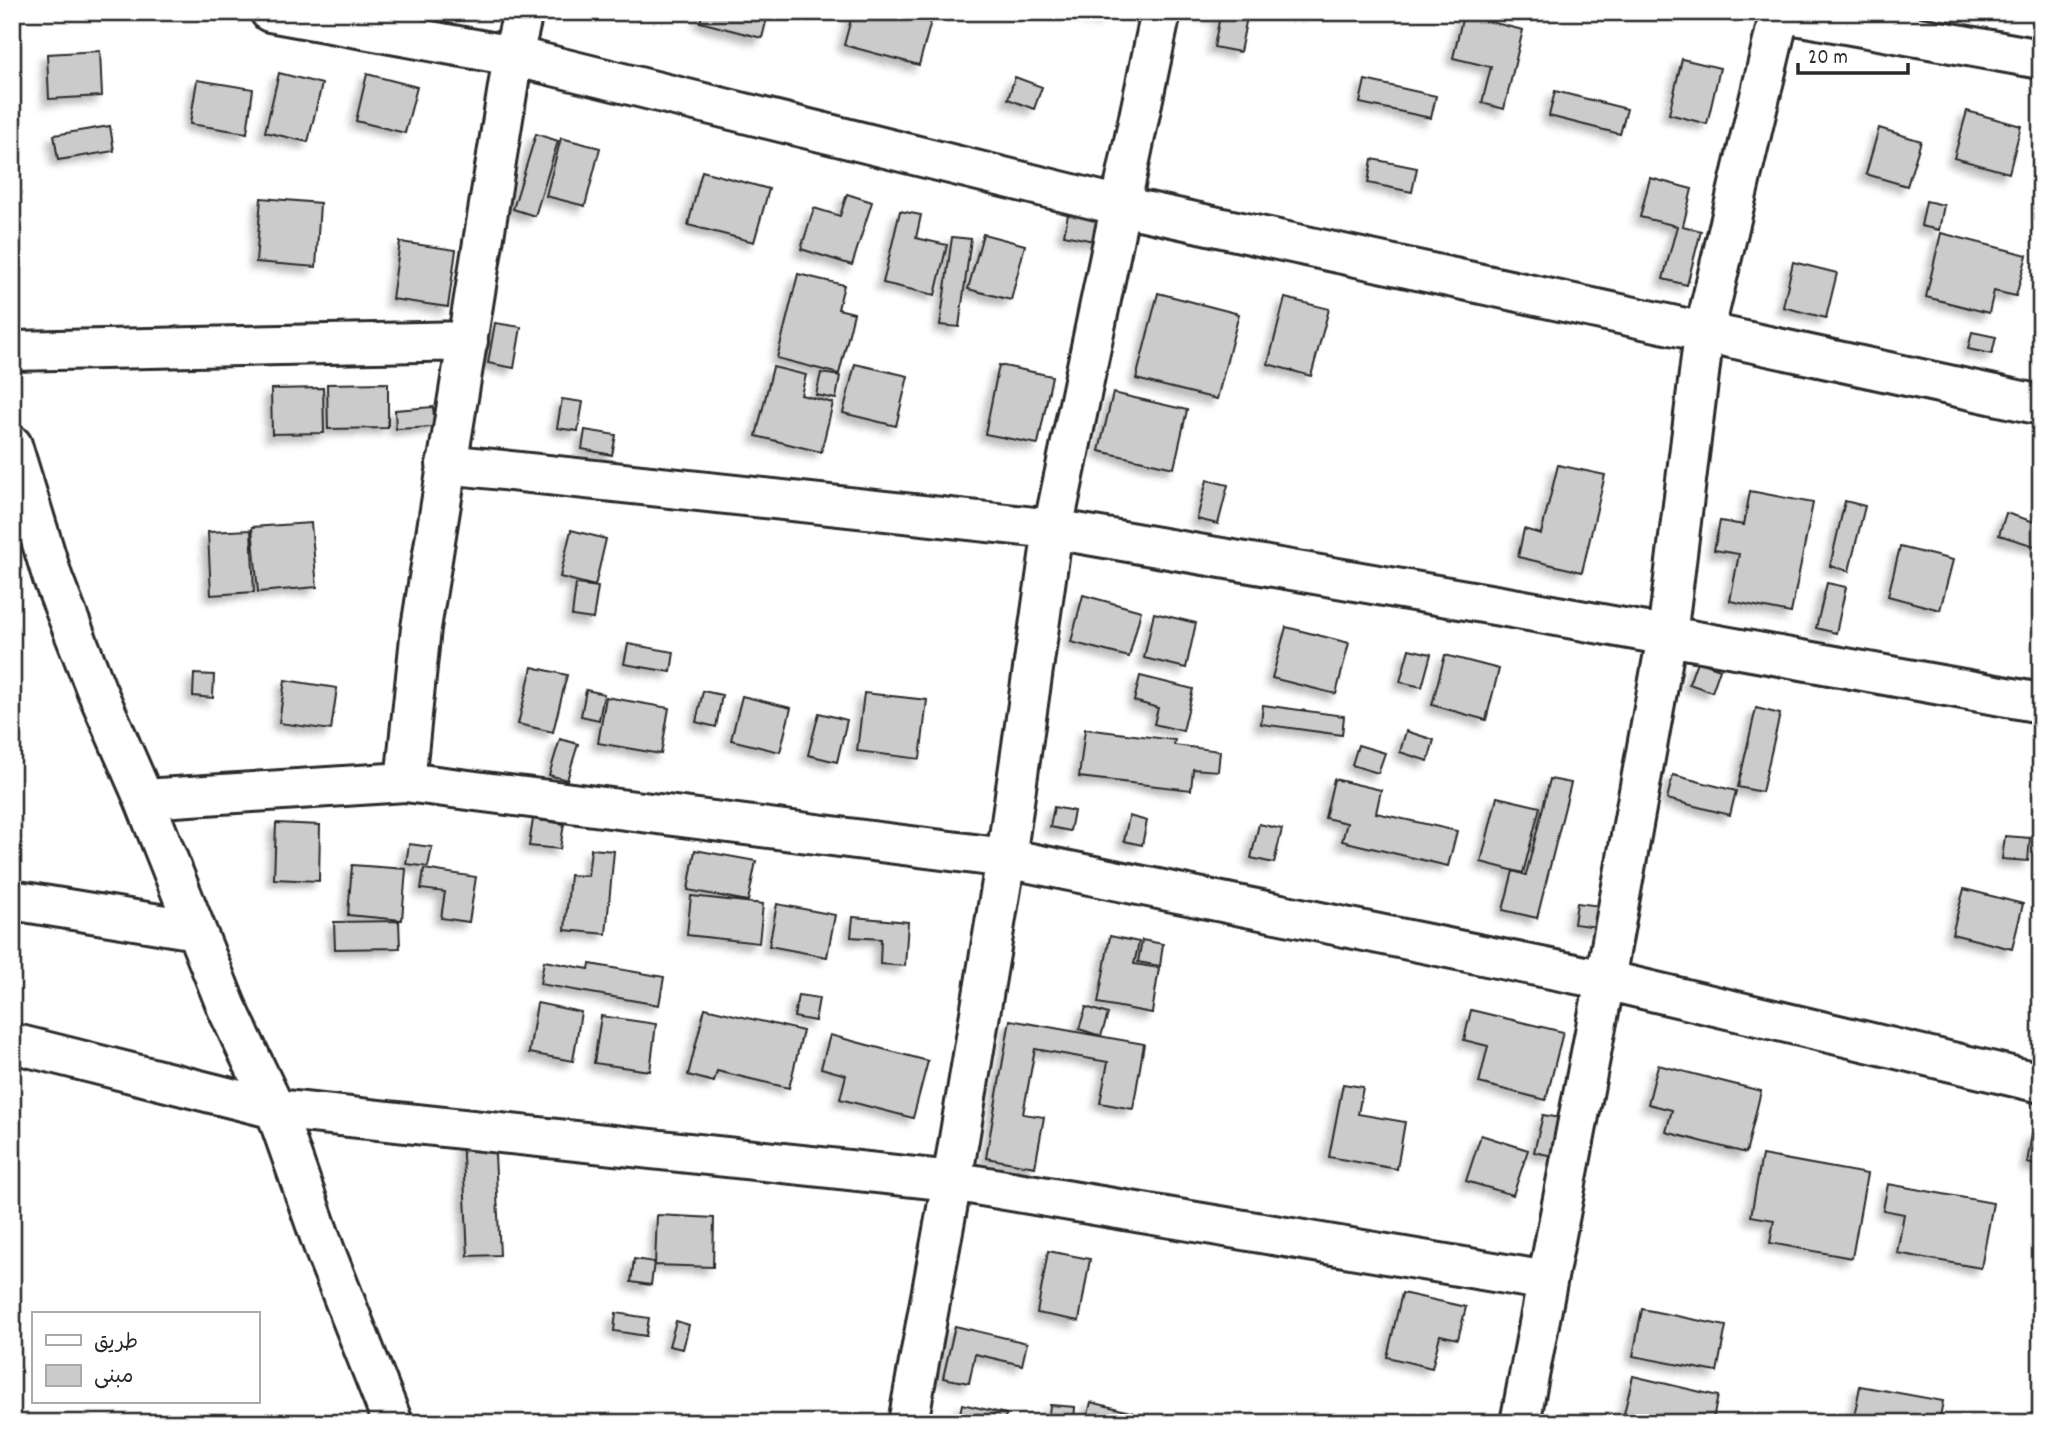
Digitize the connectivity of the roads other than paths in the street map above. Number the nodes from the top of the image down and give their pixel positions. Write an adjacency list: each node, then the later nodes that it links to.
1 (270, 12): 5 (street)
2 (523, 12): 5 (street)
3 (1161, 12): 7 (street)
4 (1779, 12): 6 (street); 8 (street)
5 (513, 56): 7 (street); 9 (street)
6 (2041, 59)
7 (1121, 206): 8 (street); 14 (street)
8 (1704, 332): 11 (street); 15 (street)
9 (468, 341): 10 (street); 13 (street)
10 (12, 351)
11 (2041, 405)
12 (12, 445): 18 (street)
13 (446, 464): 14 (street); 17 (street)
14 (1053, 529): 15 (street); 19 (street)
15 (1667, 636): 16 (street); 22 (street)
16 (2041, 703)
17 (404, 782): 18 (street); 19 (street)
18 (144, 799): 21 (street)
19 (1006, 858): 22 (street); 26 (street)
20 (12, 900): 21 (street)
21 (196, 930): 25 (street)
22 (1605, 980): 24 (street); 27 (street)
23 (12, 1042): 25 (street)
24 (2041, 1083)
25 (275, 1109): 26 (street); 28 (street)
26 (952, 1181): 27 (street); 29 (street)
27 (1547, 1281): 30 (street)
28 (393, 1423)
29 (908, 1423)
30 (1520, 1423)

